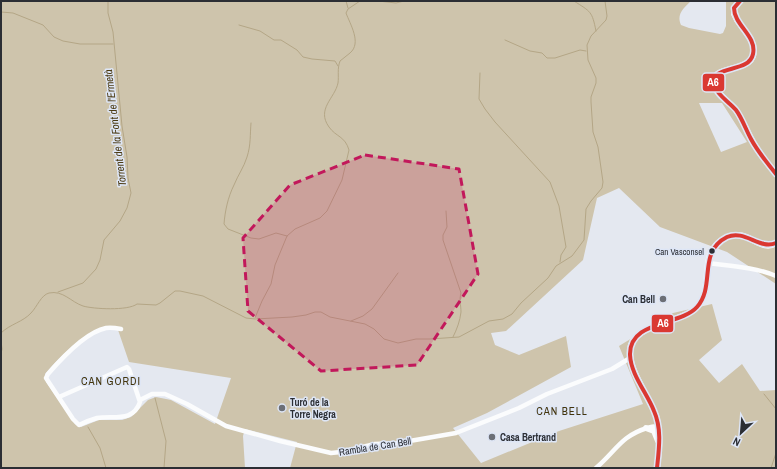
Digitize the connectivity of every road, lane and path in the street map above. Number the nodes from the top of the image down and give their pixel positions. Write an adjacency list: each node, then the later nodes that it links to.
1 (740, 1): 2 (main road)
2 (776, 174)
3 (776, 243): 4 (main road)
4 (708, 263): 5 (street); 7 (main road)
5 (776, 276)
6 (121, 329): 8 (street)
7 (630, 358): 9 (street, Rambla de Can Bell); 10 (main road)
8 (59, 397): 9 (street); 9 (street)
9 (140, 400)
10 (657, 425): 11 (main road); 12 (main road)
11 (646, 428): 12 (main road); 13 (street)
12 (659, 448): 14 (main road)
13 (596, 468)
14 (657, 468)

